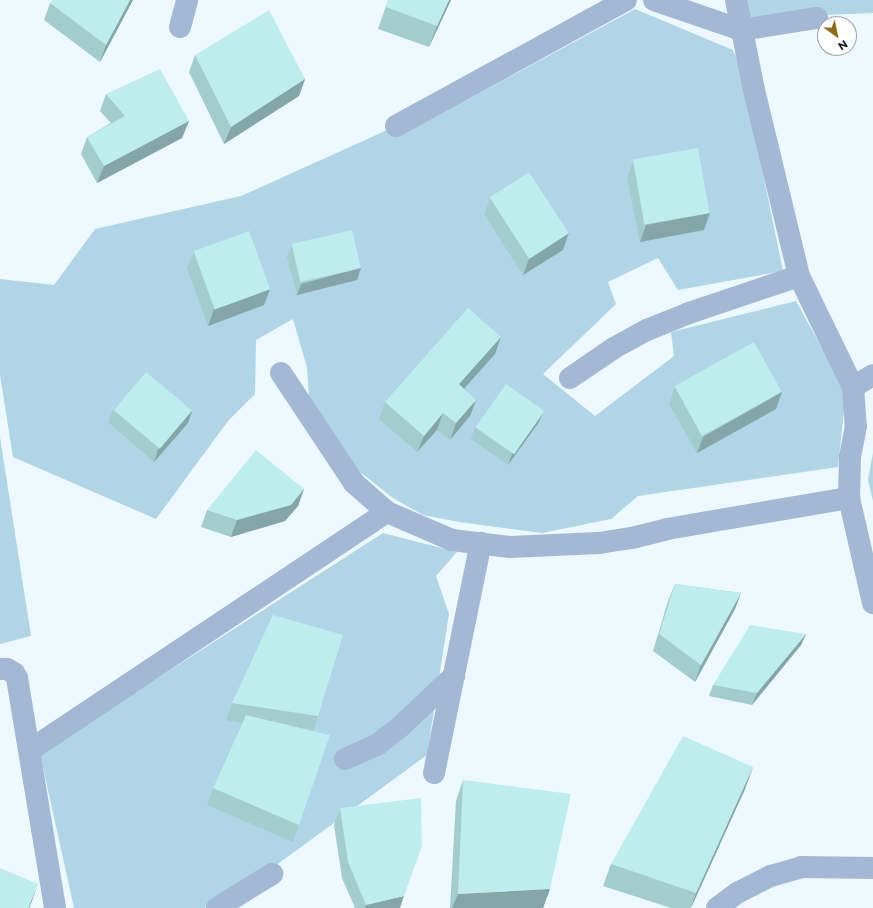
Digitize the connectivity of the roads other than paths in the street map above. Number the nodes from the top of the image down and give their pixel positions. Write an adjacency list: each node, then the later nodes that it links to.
1 (187, 0): 6 (street)
2 (626, 0): 8 (street)
3 (654, 0): 7 (street)
4 (736, 0): 7 (street)
5 (817, 18): 7 (street)
6 (180, 28)
7 (741, 30): 9 (street)
8 (396, 126)
9 (799, 276): 12 (street); 13 (street)
10 (281, 373): 15 (street)
11 (873, 375): 13 (street)
12 (570, 378)
13 (853, 387): 14 (street)
14 (849, 498): 16 (street); 17 (street)
15 (387, 512): 16 (street); 20 (street)
16 (482, 543): 19 (street)
17 (873, 603)
18 (0, 669): 20 (street)
19 (454, 676): 21 (street); 22 (street)
20 (30, 750): 25 (street)
21 (345, 759)
22 (434, 773)
23 (873, 868): 27 (street)
24 (272, 874): 26 (street)
25 (55, 908)
26 (216, 908)
27 (717, 908)

